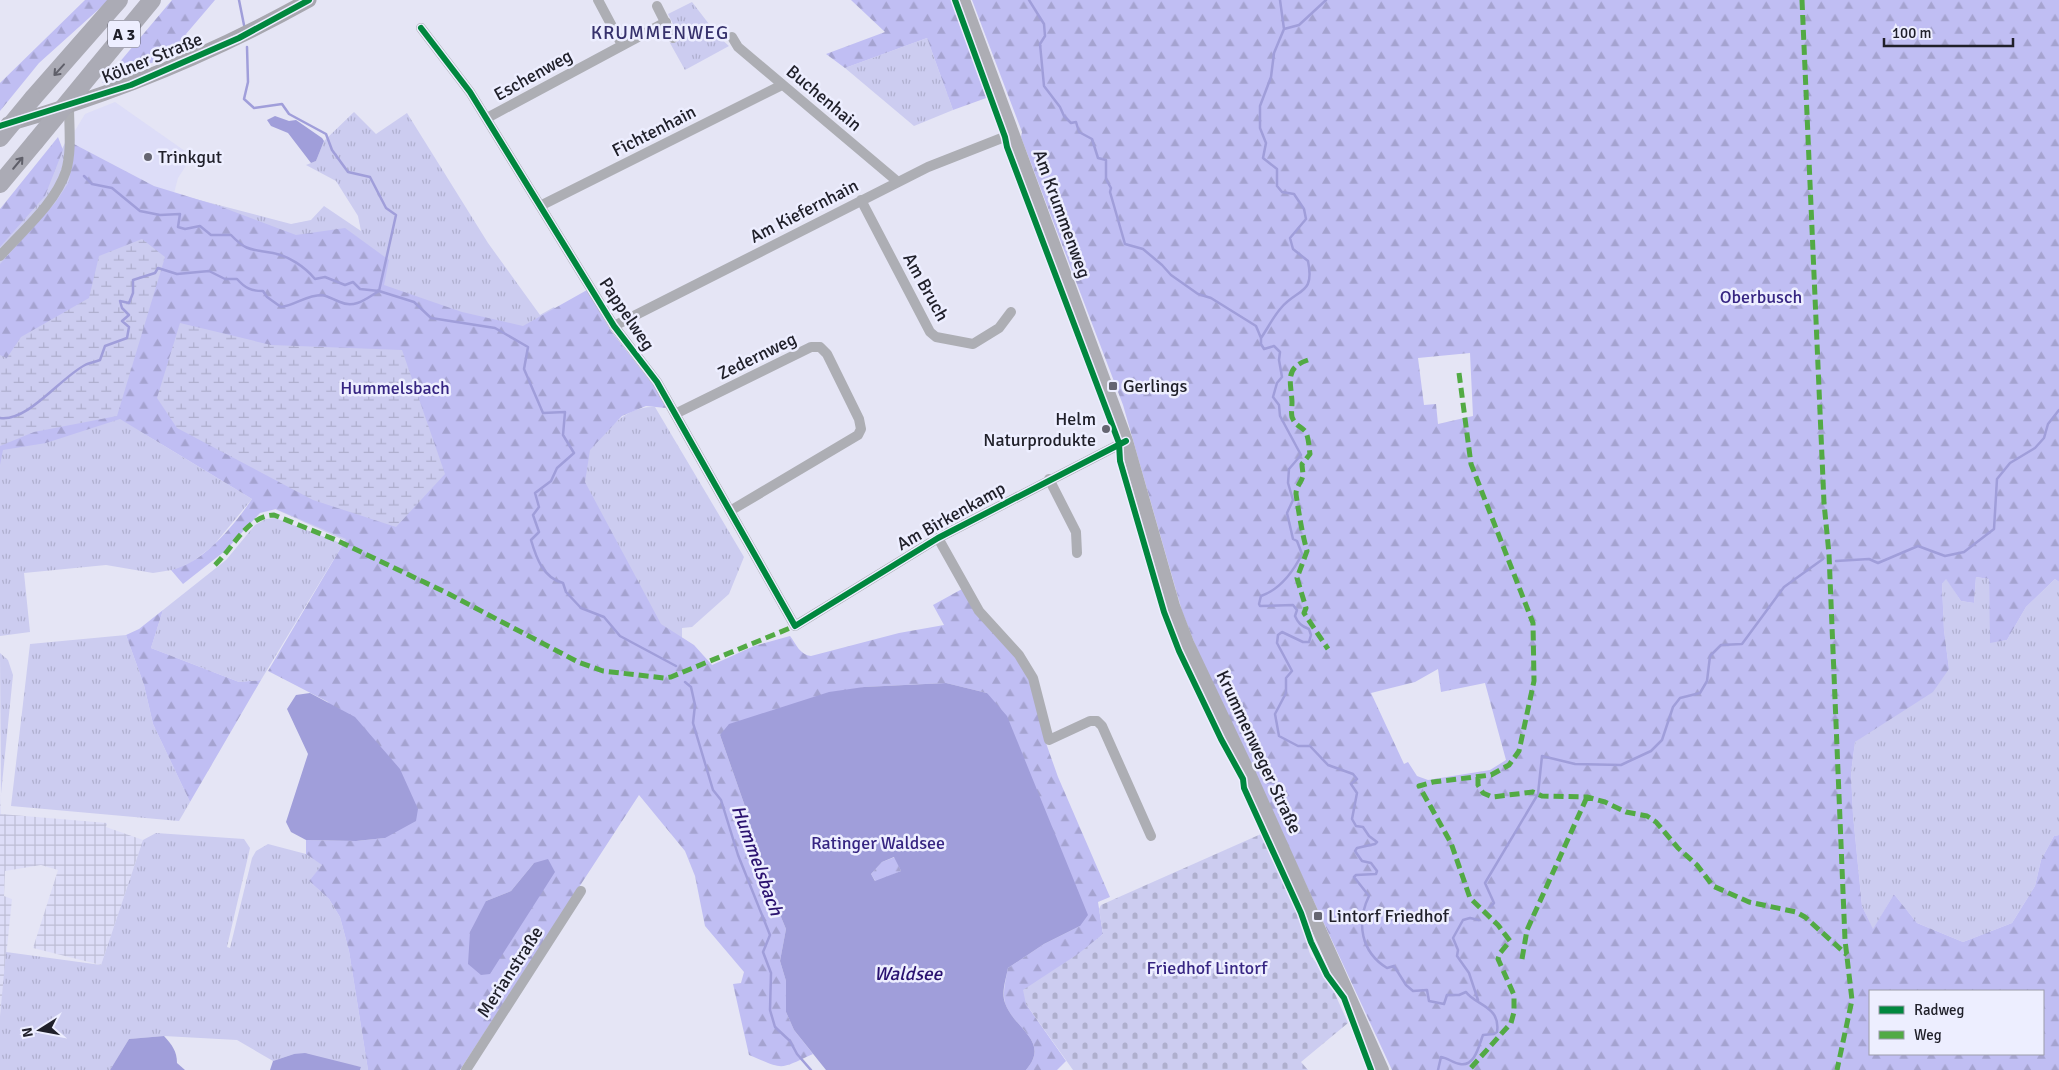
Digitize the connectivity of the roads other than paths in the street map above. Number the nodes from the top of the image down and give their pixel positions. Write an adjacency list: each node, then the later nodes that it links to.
1 (119, 0): 17 (highway, A 3, one-way to 17, bridge)
2 (152, 0): 19 (highway, A 3, one-way to 2, bridge)
3 (309, 0): 13 (main road, Kölner Straße)
4 (598, 0): 11 (street)
5 (963, 0): 16 (main road, Am Krummenweg)
6 (657, 6): 7 (street)
7 (666, 22): 10 (street); 11 (street, Eschenweg)
8 (421, 28): 14 (street, Pappelweg)
9 (732, 37): 12 (street, Buchenhain)
10 (673, 38)
11 (622, 45): 14 (street, Eschenweg)
12 (782, 85): 18 (street, Buchenhain); 21 (street, Fichtenhain)
13 (69, 106): 15 (main road, Kölner Straße); 22 (street)
14 (487, 118): 21 (street, Pappelweg)
15 (0, 126)
16 (1012, 134): 18 (street, Am Kiefernhain); 26 (main road, Am Krummenweg)
17 (0, 138)
18 (898, 182): 20 (street, Am Kiefernhain)
19 (0, 184)
20 (861, 200): 23 (street, Am Bruch); 24 (street, Am Kiefernhain)
21 (540, 206): 24 (street, Pappelweg)
22 (0, 256)
23 (1011, 312)
24 (614, 326): 25 (street, Pappelweg)
25 (675, 414): 28 (street, Pappelweg); 28 (street, Zedernweg)
26 (1126, 441): 27 (street, Am Birkenkamp); 35 (main road, Krummenweger Straße)
27 (1049, 479): 29 (street, Am Birkenkamp); 30 (street)
28 (730, 511): 31 (street, Pappelweg)
29 (938, 538): 31 (street, Am Birkenkamp); 32 (street)
30 (1077, 553)
31 (794, 626)
32 (1151, 836)
33 (581, 891): 34 (street, Merianstraße)
34 (466, 1070)
35 (1382, 1070)

